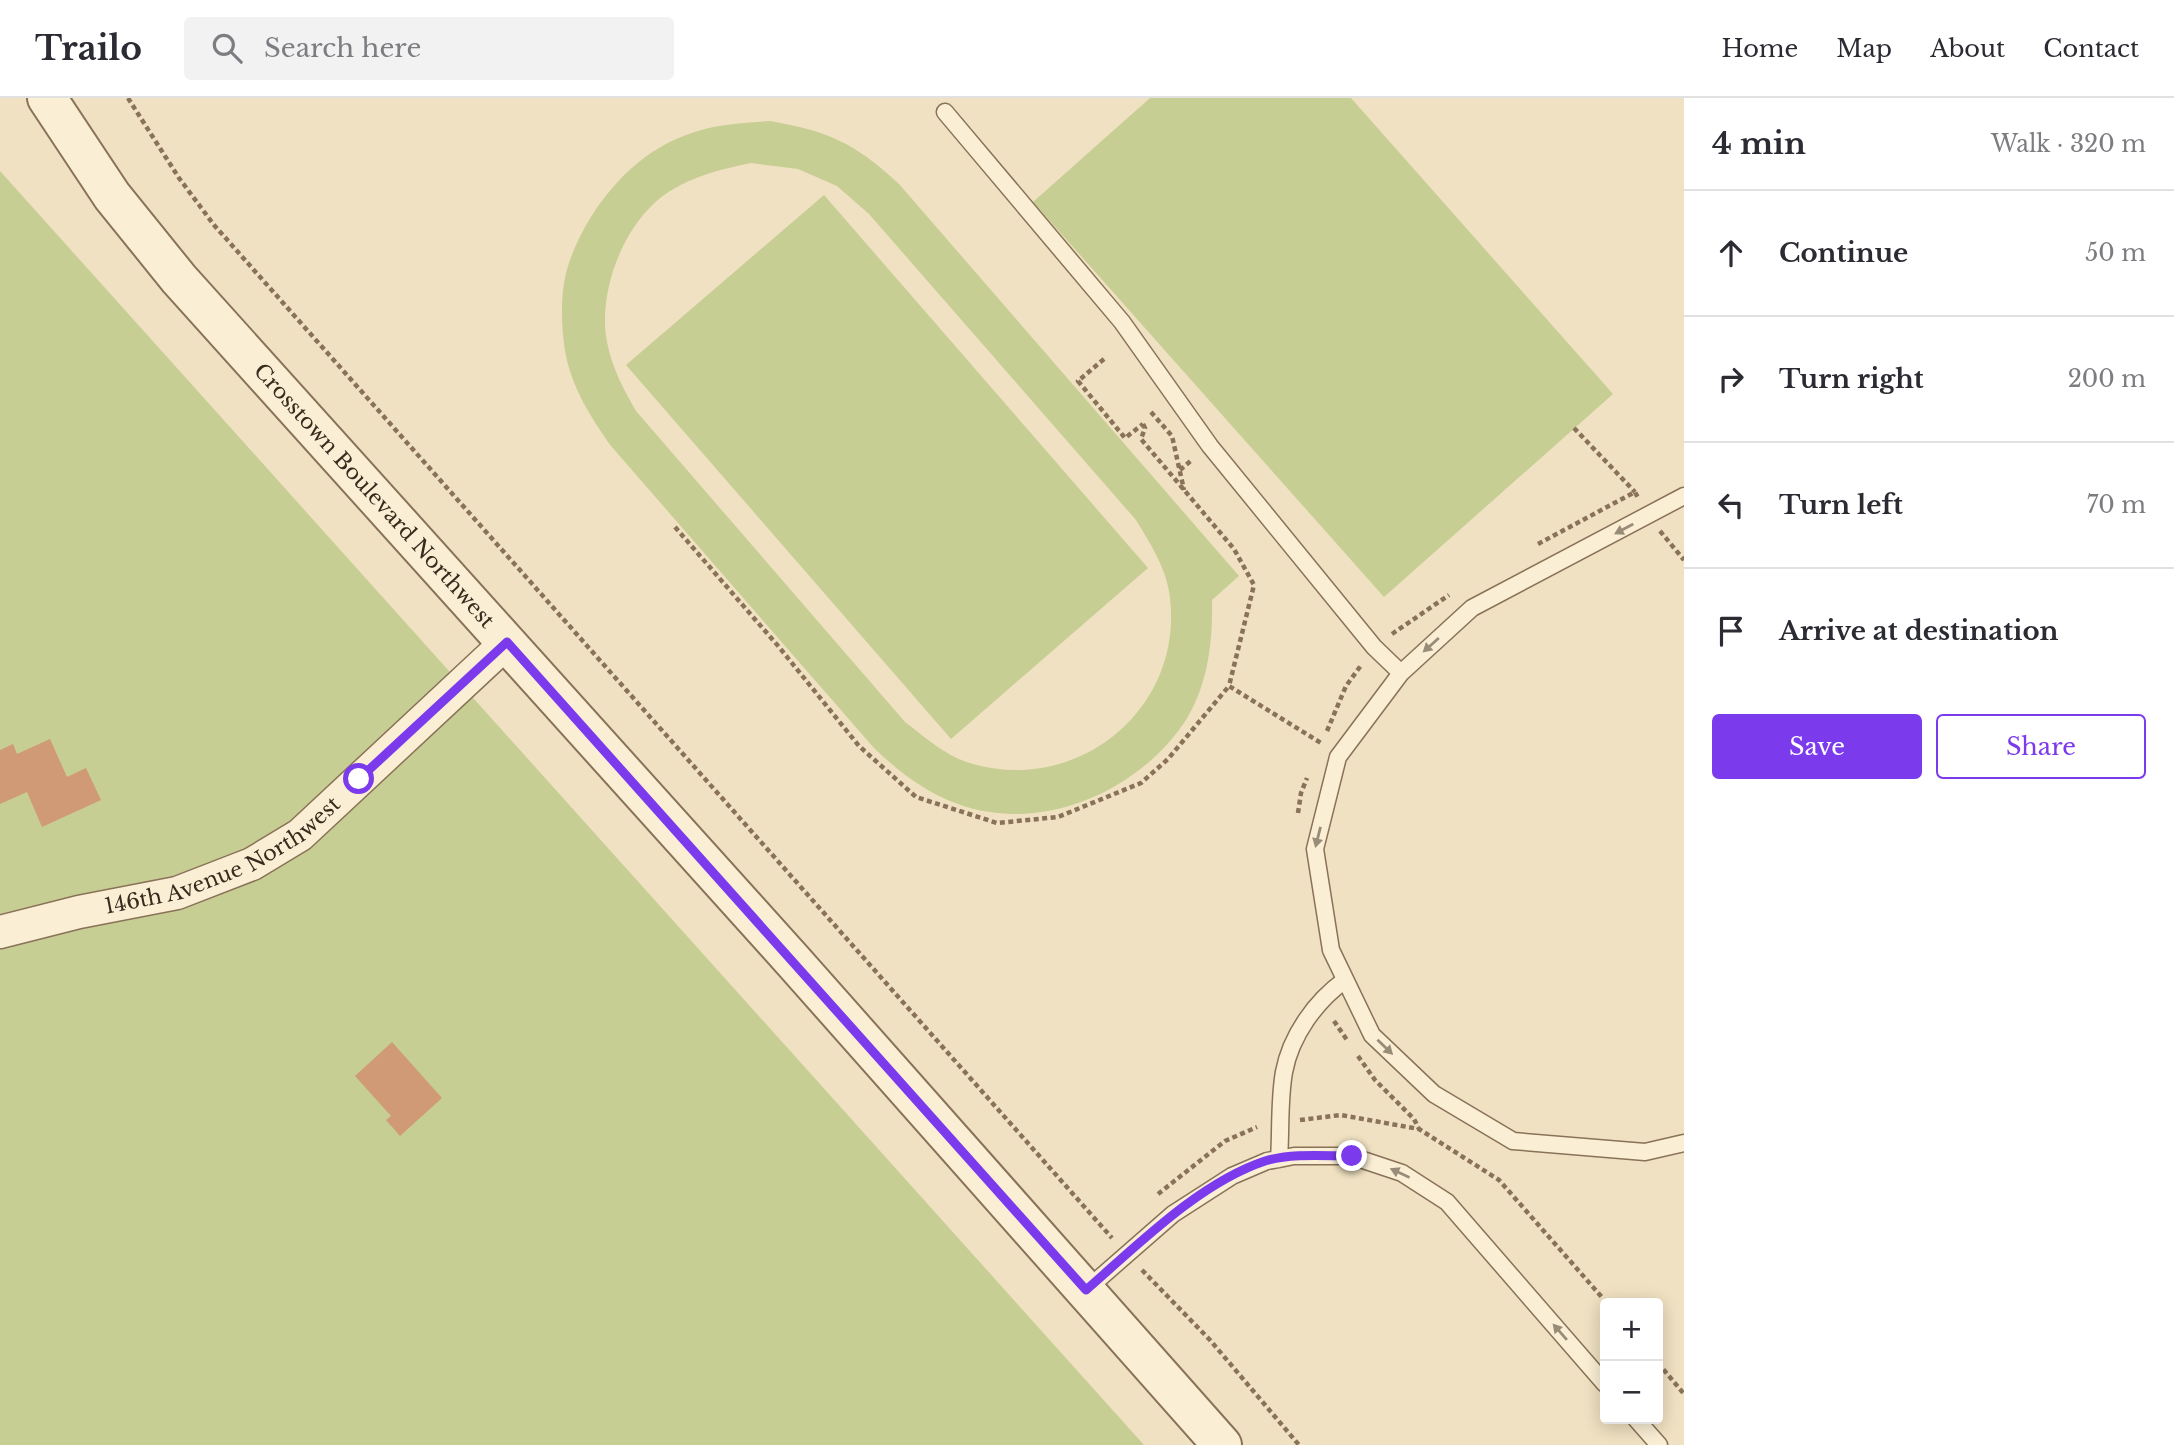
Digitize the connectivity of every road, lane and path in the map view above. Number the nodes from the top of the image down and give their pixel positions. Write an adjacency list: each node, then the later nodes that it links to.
1 (47, 98): 15 (street, Crosstown Boulevard Northwest)
2 (128, 98): 29 (path)
3 (945, 112): 16 (lane)
4 (1104, 359): 7 (path)
5 (1151, 412): 7 (path)
6 (1574, 428): 8 (path)
7 (1185, 490): 18 (path)
8 (1635, 492): 10 (path); 12 (path)
9 (1684, 496): 10 (lane)
10 (1647, 517): 13 (path); 17 (lane, one-way to 17)
11 (675, 527): 18 (path)
12 (1527, 550)
13 (1684, 560)
14 (1457, 590): 16 (path)
15 (507, 642): 23 (street, 146th Avenue Northwest); 31 (street, Crosstown Boulevard Northwest)
16 (1374, 647): 17 (lane); 19 (path)
17 (1401, 673): 24 (lane, one-way to 24)
18 (1229, 686): 19 (path)
19 (1322, 743): 20 (path)
20 (1317, 756)
21 (1311, 768): 22 (path)
22 (1298, 818)
23 (0, 932)
24 (1345, 979): 25 (lane); 27 (lane, one-way to 27)
25 (1321, 1000): 26 (path); 28 (lane)
26 (1419, 1129)
27 (1684, 1143)
28 (1279, 1159): 31 (lane); 33 (lane, one-way to 28)
29 (1107, 1232)
30 (1143, 1272): 37 (path)
31 (1086, 1290): 36 (street, Crosstown Boulevard Northwest)
32 (1663, 1369): 34 (path)
33 (1600, 1378)
34 (1684, 1394)
35 (1640, 1424): 38 (lane)
36 (1222, 1445)
37 (1299, 1445)
38 (1659, 1445)

